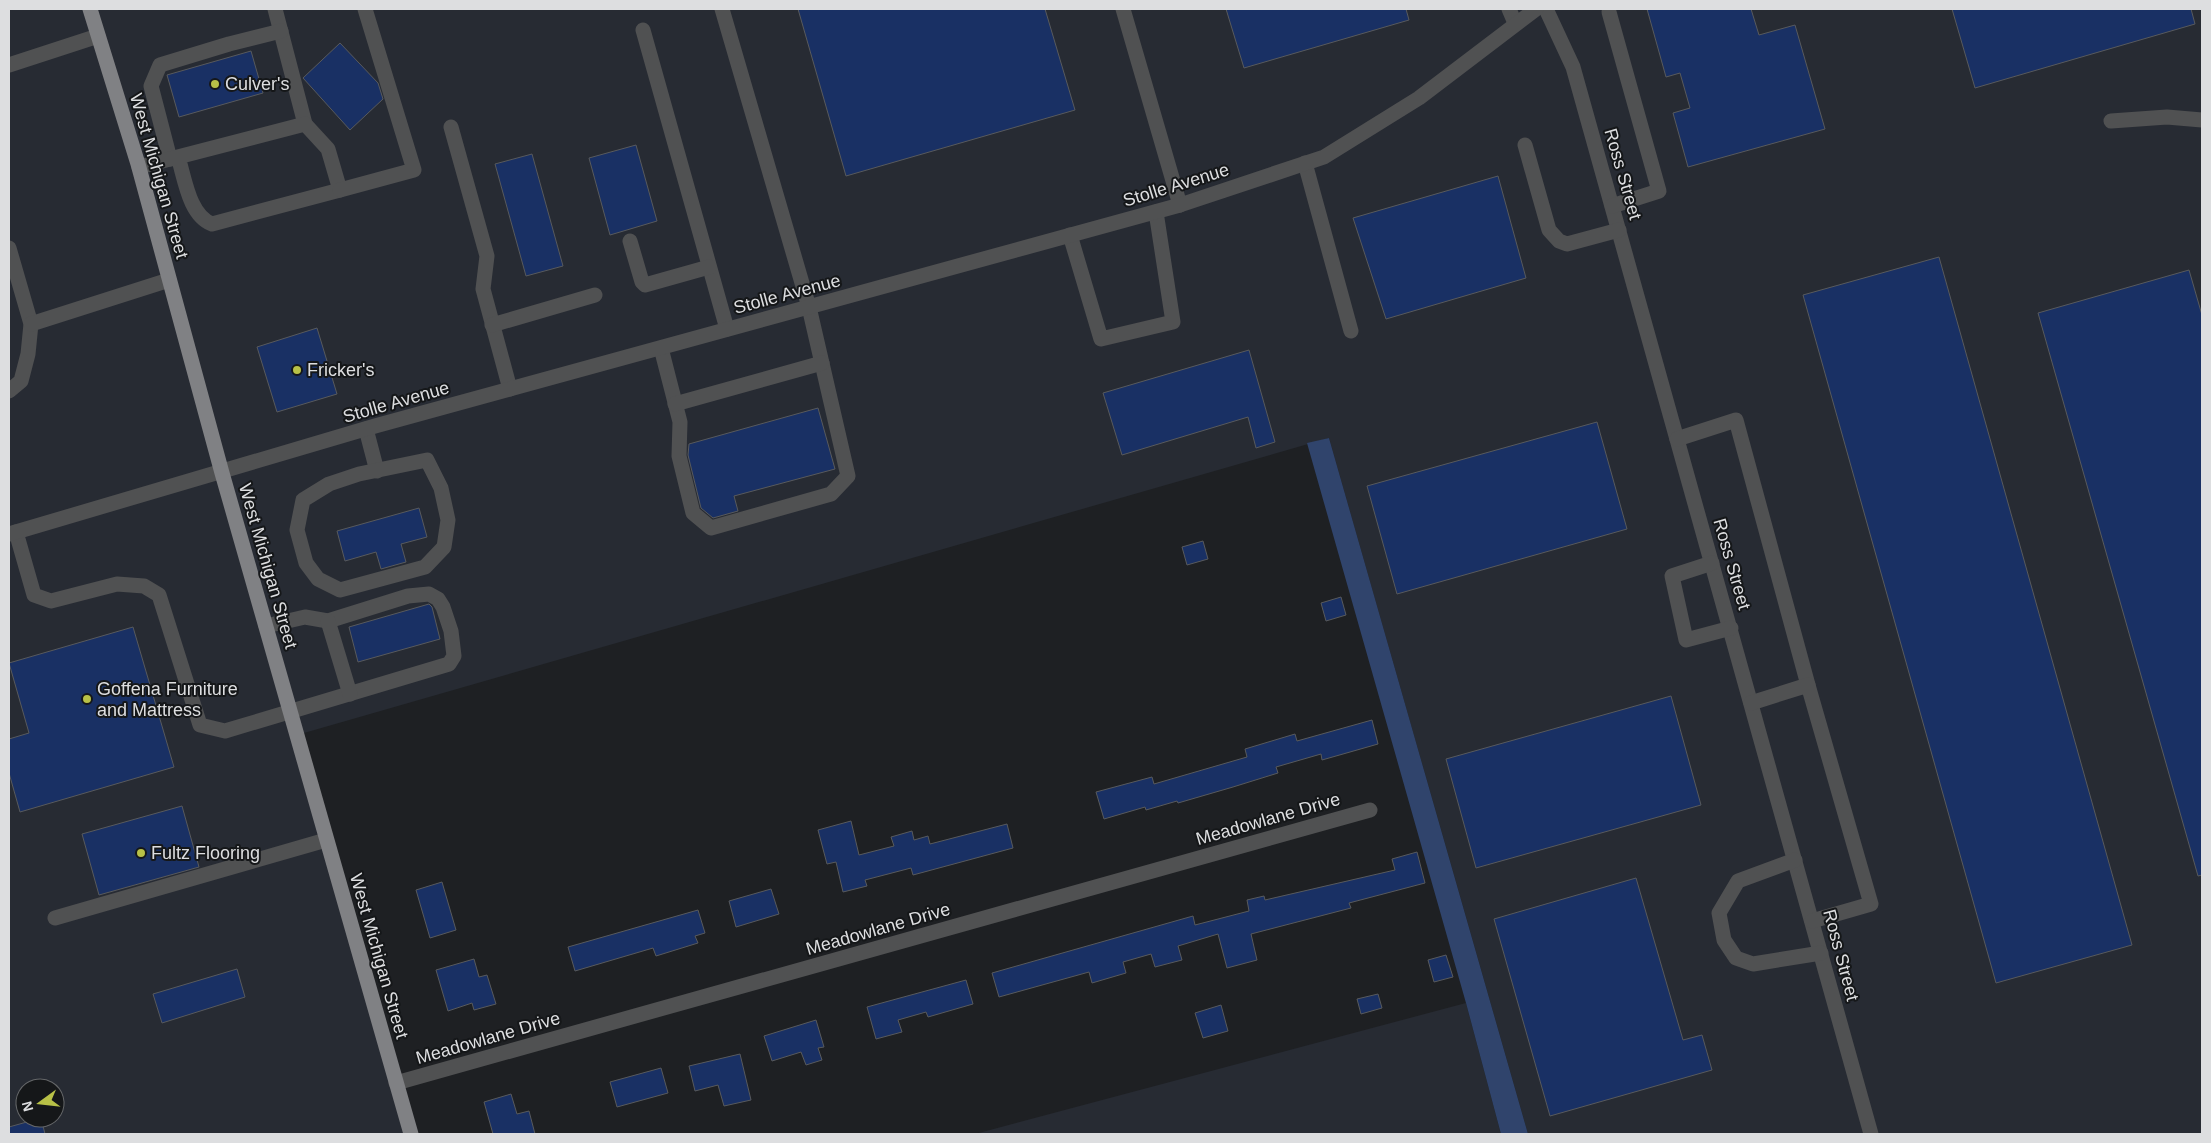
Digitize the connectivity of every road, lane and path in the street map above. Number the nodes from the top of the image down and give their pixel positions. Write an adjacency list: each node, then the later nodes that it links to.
1 (90, 9): 13 (main road, West Michigan Street)
2 (275, 9): 12 (street)
3 (365, 9): 23 (street)
4 (722, 9): 34 (street)
5 (1123, 9): 24 (street)
6 (1509, 9): 10 (street)
7 (1536, 9): 10 (street, Stolle Avenue)
8 (1546, 9): 25 (street, Ross Street)
9 (1609, 12): 25 (street)
10 (1515, 23): 21 (street, Stolle Avenue)
11 (643, 30): 31 (street)
12 (281, 32): 17 (street); 20 (street)
13 (98, 36): 14 (street); 22 (main road, West Michigan Street)
14 (9, 65)
15 (2202, 120): 16 (street)
16 (2111, 121)
17 (305, 124): 20 (street); 23 (street)
18 (451, 127): 36 (street)
19 (1525, 145): 27 (street)
20 (174, 158): 22 (street); 23 (street)
21 (1305, 163): 24 (street, Stolle Avenue); 38 (street)
22 (139, 167): 32 (main road, West Michigan Street)
23 (340, 190)
24 (1180, 205): 26 (street, Stolle Avenue)
25 (1612, 206): 27 (street, Ross Street)
26 (1156, 212): 28 (street, Stolle Avenue); 28 (street)
27 (1619, 230): 45 (street, Ross Street)
28 (1070, 235): 34 (street, Stolle Avenue)
29 (630, 241): 31 (street)
30 (10, 255): 35 (street)
31 (709, 267): 37 (street)
32 (169, 280): 35 (street); 47 (main road, West Michigan Street)
33 (595, 295): 36 (street)
34 (809, 307): 37 (street, Stolle Avenue); 40 (street)
35 (31, 324): 42 (street)
36 (492, 324): 41 (street)
37 (727, 329): 39 (street, Stolle Avenue)
38 (1351, 331)
39 (661, 348): 41 (street, Stolle Avenue); 43 (street)
40 (822, 363): 43 (street); 43 (street)
41 (510, 389): 44 (street, Stolle Avenue)
42 (9, 391)
43 (676, 404)
44 (366, 429): 46 (street); 47 (street, Stolle Avenue)
45 (1677, 439): 49 (street, Ross Street); 53 (street)
46 (376, 471): 46 (street)
47 (222, 473): 48 (street, Stolle Avenue); 51 (main road, West Michigan Street)
48 (12, 533): 56 (street)
49 (1712, 563): 52 (street, Ross Street); 52 (street)
50 (328, 621): 51 (street); 54 (street); 54 (street)
51 (266, 626): 56 (main road, West Michigan Street)
52 (1731, 628): 55 (street, Ross Street)
53 (1808, 685): 55 (street); 61 (street)
54 (350, 694): 56 (street)
55 (1751, 703): 59 (street, Ross Street)
56 (290, 712): 58 (main road, West Michigan Street)
57 (1370, 810): 63 (street, Meadowlane Drive)
58 (326, 840): 60 (street); 63 (main road, West Michigan Street)
59 (1795, 860): 61 (street, Ross Street); 62 (street)
60 (55, 918)
61 (1812, 921): 62 (street, Ross Street)
62 (1821, 953): 65 (street, Ross Street)
63 (396, 1083): 64 (main road, West Michigan Street)
64 (411, 1134)
65 (1871, 1134)

